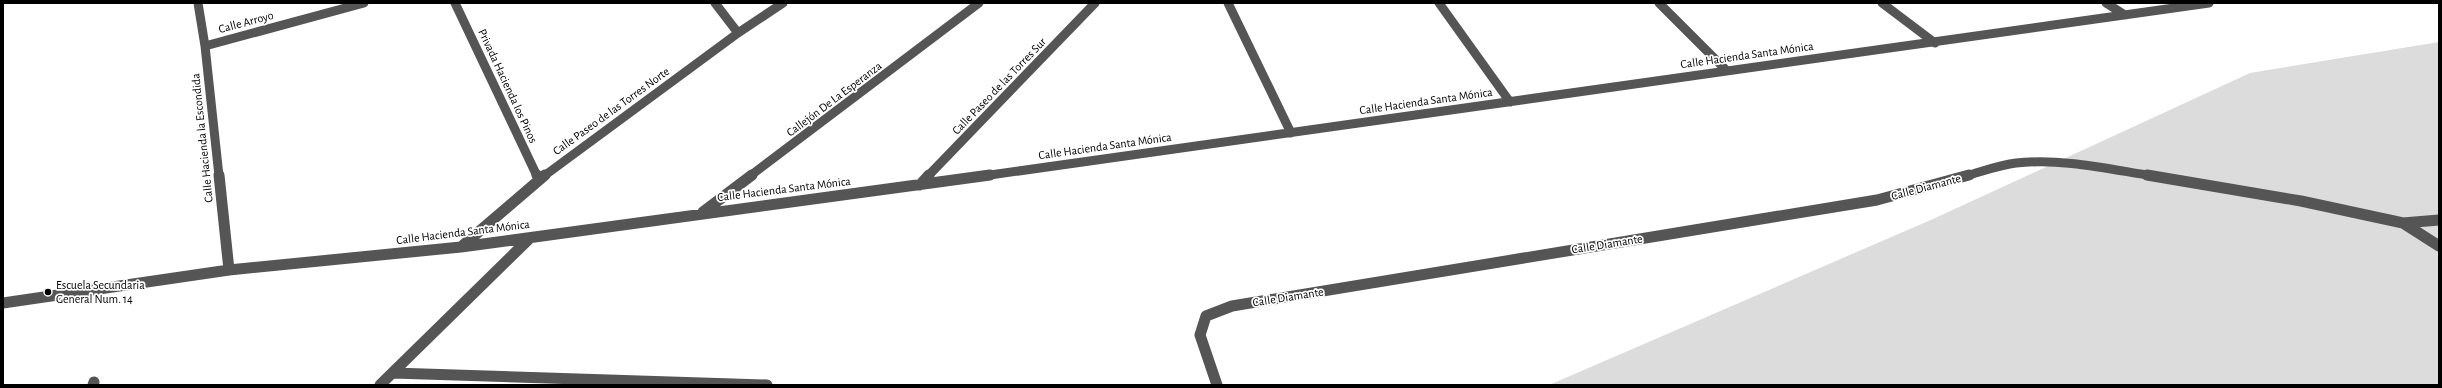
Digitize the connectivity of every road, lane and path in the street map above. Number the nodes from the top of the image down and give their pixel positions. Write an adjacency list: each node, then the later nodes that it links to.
1 (198, 3): 17 (street, Calle Hacienda la Escondida)
2 (364, 3): 17 (street, Calle Arroyo)
3 (455, 3): 21 (street, Privada Hacienda los Pinos)
4 (715, 3): 15 (street)
5 (783, 3): 15 (street, Calle Paseo de las Torres Norte)
6 (979, 3): 23 (street, Callejón De La Esperanza)
7 (1095, 3): 22 (street, Calle Paseo de las Torres Sur)
8 (1228, 3): 20 (street)
9 (1439, 3): 19 (street)
10 (1659, 3): 18 (street)
11 (1882, 3): 16 (street)
12 (2106, 3): 14 (street)
13 (2209, 3): 14 (street, Calle Hacienda Santa Mónica)
14 (2125, 15): 16 (street, Calle Hacienda Santa Mónica)
15 (738, 33): 21 (street, Calle Paseo de las Torres Norte)
16 (1935, 43): 18 (street, Calle Hacienda Santa Mónica)
17 (205, 46): 29 (street, Calle Hacienda la Escondida)
18 (1727, 71): 19 (street, Calle Hacienda Santa Mónica)
19 (1510, 102): 20 (street, Calle Hacienda Santa Mónica)
20 (1291, 133): 22 (street, Calle Hacienda Santa Mónica)
21 (539, 180): 28 (street, Calle Paseo de las Torres Norte)
22 (920, 185): 23 (street, Calle Hacienda Santa Mónica)
23 (702, 213): 26 (street, Calle Hacienda Santa Mónica)
24 (2439, 220): 25 (street)
25 (2403, 223): 27 (street); 35 (street, Calle Diamante)
26 (530, 238): 28 (street, Calle Hacienda Santa Mónica); 31 (street)
27 (2439, 246)
28 (461, 247): 29 (street, Calle Hacienda Santa Mónica)
29 (229, 270): 30 (street, Calle Hacienda Santa Mónica)
30 (3, 303)
31 (393, 373): 32 (street); 33 (street)
32 (606, 382): 34 (street)
33 (380, 385)
34 (767, 385)
35 (1217, 385)

